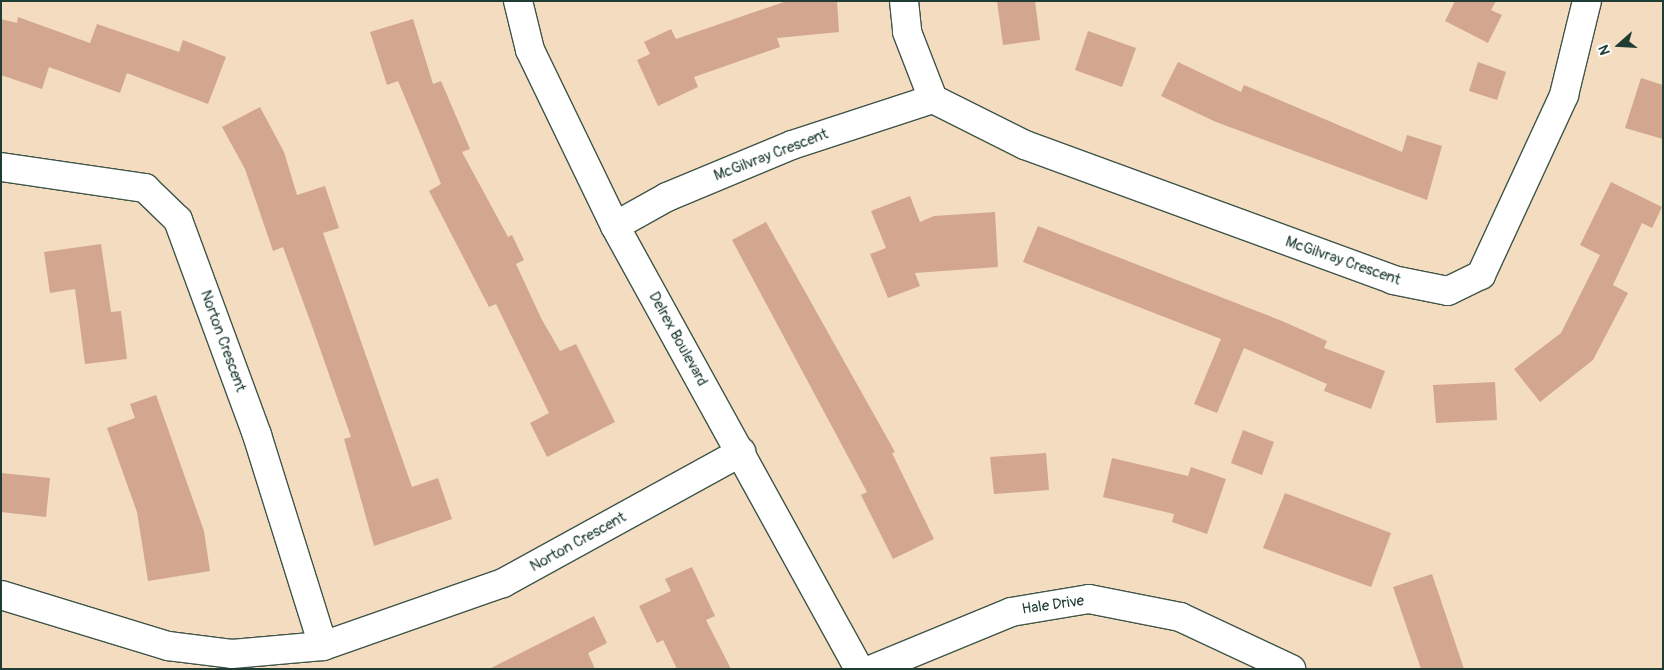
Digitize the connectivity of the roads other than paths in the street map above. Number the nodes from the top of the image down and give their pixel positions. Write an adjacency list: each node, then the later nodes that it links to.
1 (518, 1): 6 (street, Delrex Boulevard)
2 (904, 1): 4 (street)
3 (1587, 1): 4 (street, McGilvray Crescent)
4 (933, 99): 6 (street, McGilvray Crescent)
5 (1, 167): 9 (street, Norton Crescent)
6 (615, 226): 7 (street, Delrex Boulevard)
7 (741, 452): 9 (street, Norton Crescent); 10 (street, Delrex Boulevard)
8 (1, 595): 9 (street, Norton Crescent)
9 (323, 646)
10 (858, 669)
11 (873, 669): 12 (street, Hale Drive)
12 (1291, 669)

